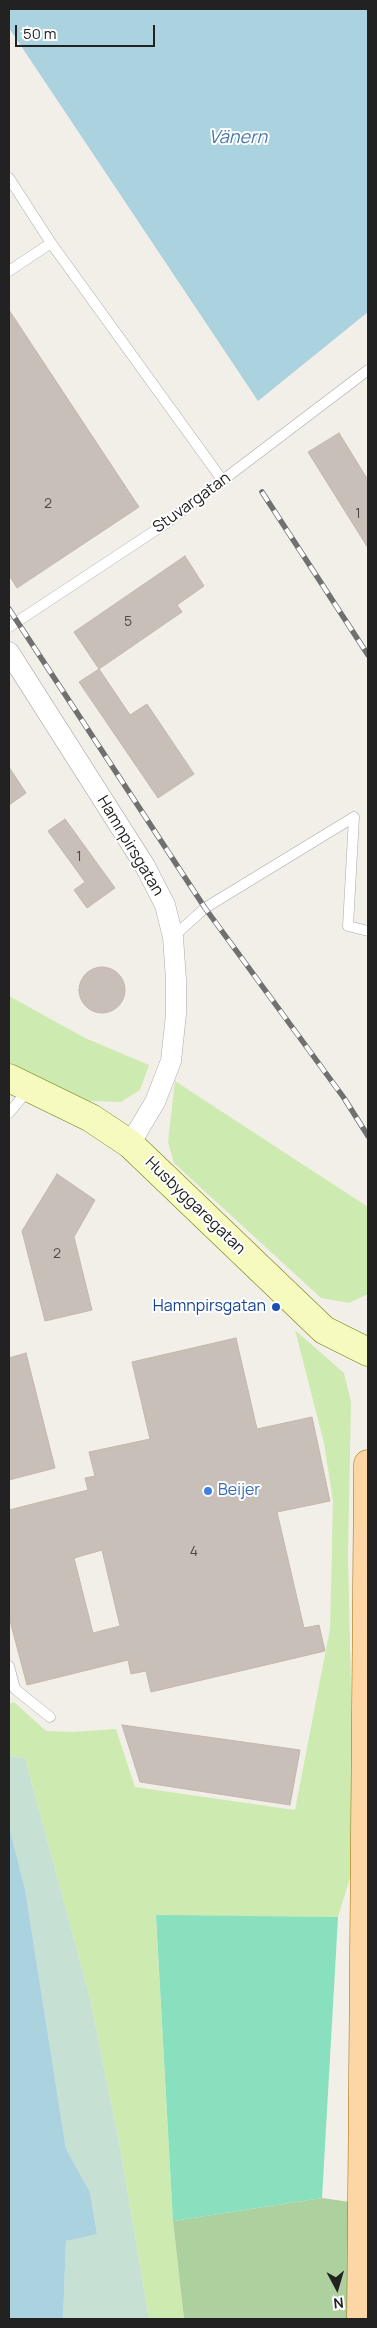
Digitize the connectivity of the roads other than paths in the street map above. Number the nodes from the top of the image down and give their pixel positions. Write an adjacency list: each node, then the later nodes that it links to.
1 (9, 178): 2 (lane)
2 (50, 243): 3 (lane); 5 (lane)
3 (9, 271)
4 (368, 370): 5 (lane, Stuvargatan)
5 (223, 481): 6 (lane, Stuvargatan)
6 (9, 627)
7 (9, 652): 9 (street, Hamnpirsgatan)
8 (368, 931): 9 (lane)
9 (173, 937): 12 (street, Hamnpirsgatan)
10 (20, 1083): 11 (lane); 12 (street, Husbyggaregatan)
11 (9, 1113)
12 (130, 1144): 13 (street, Husbyggaregatan)
13 (368, 1352)
14 (368, 1464): 17 (main road)
15 (9, 1666): 16 (lane)
16 (50, 1718)
17 (360, 2319)

